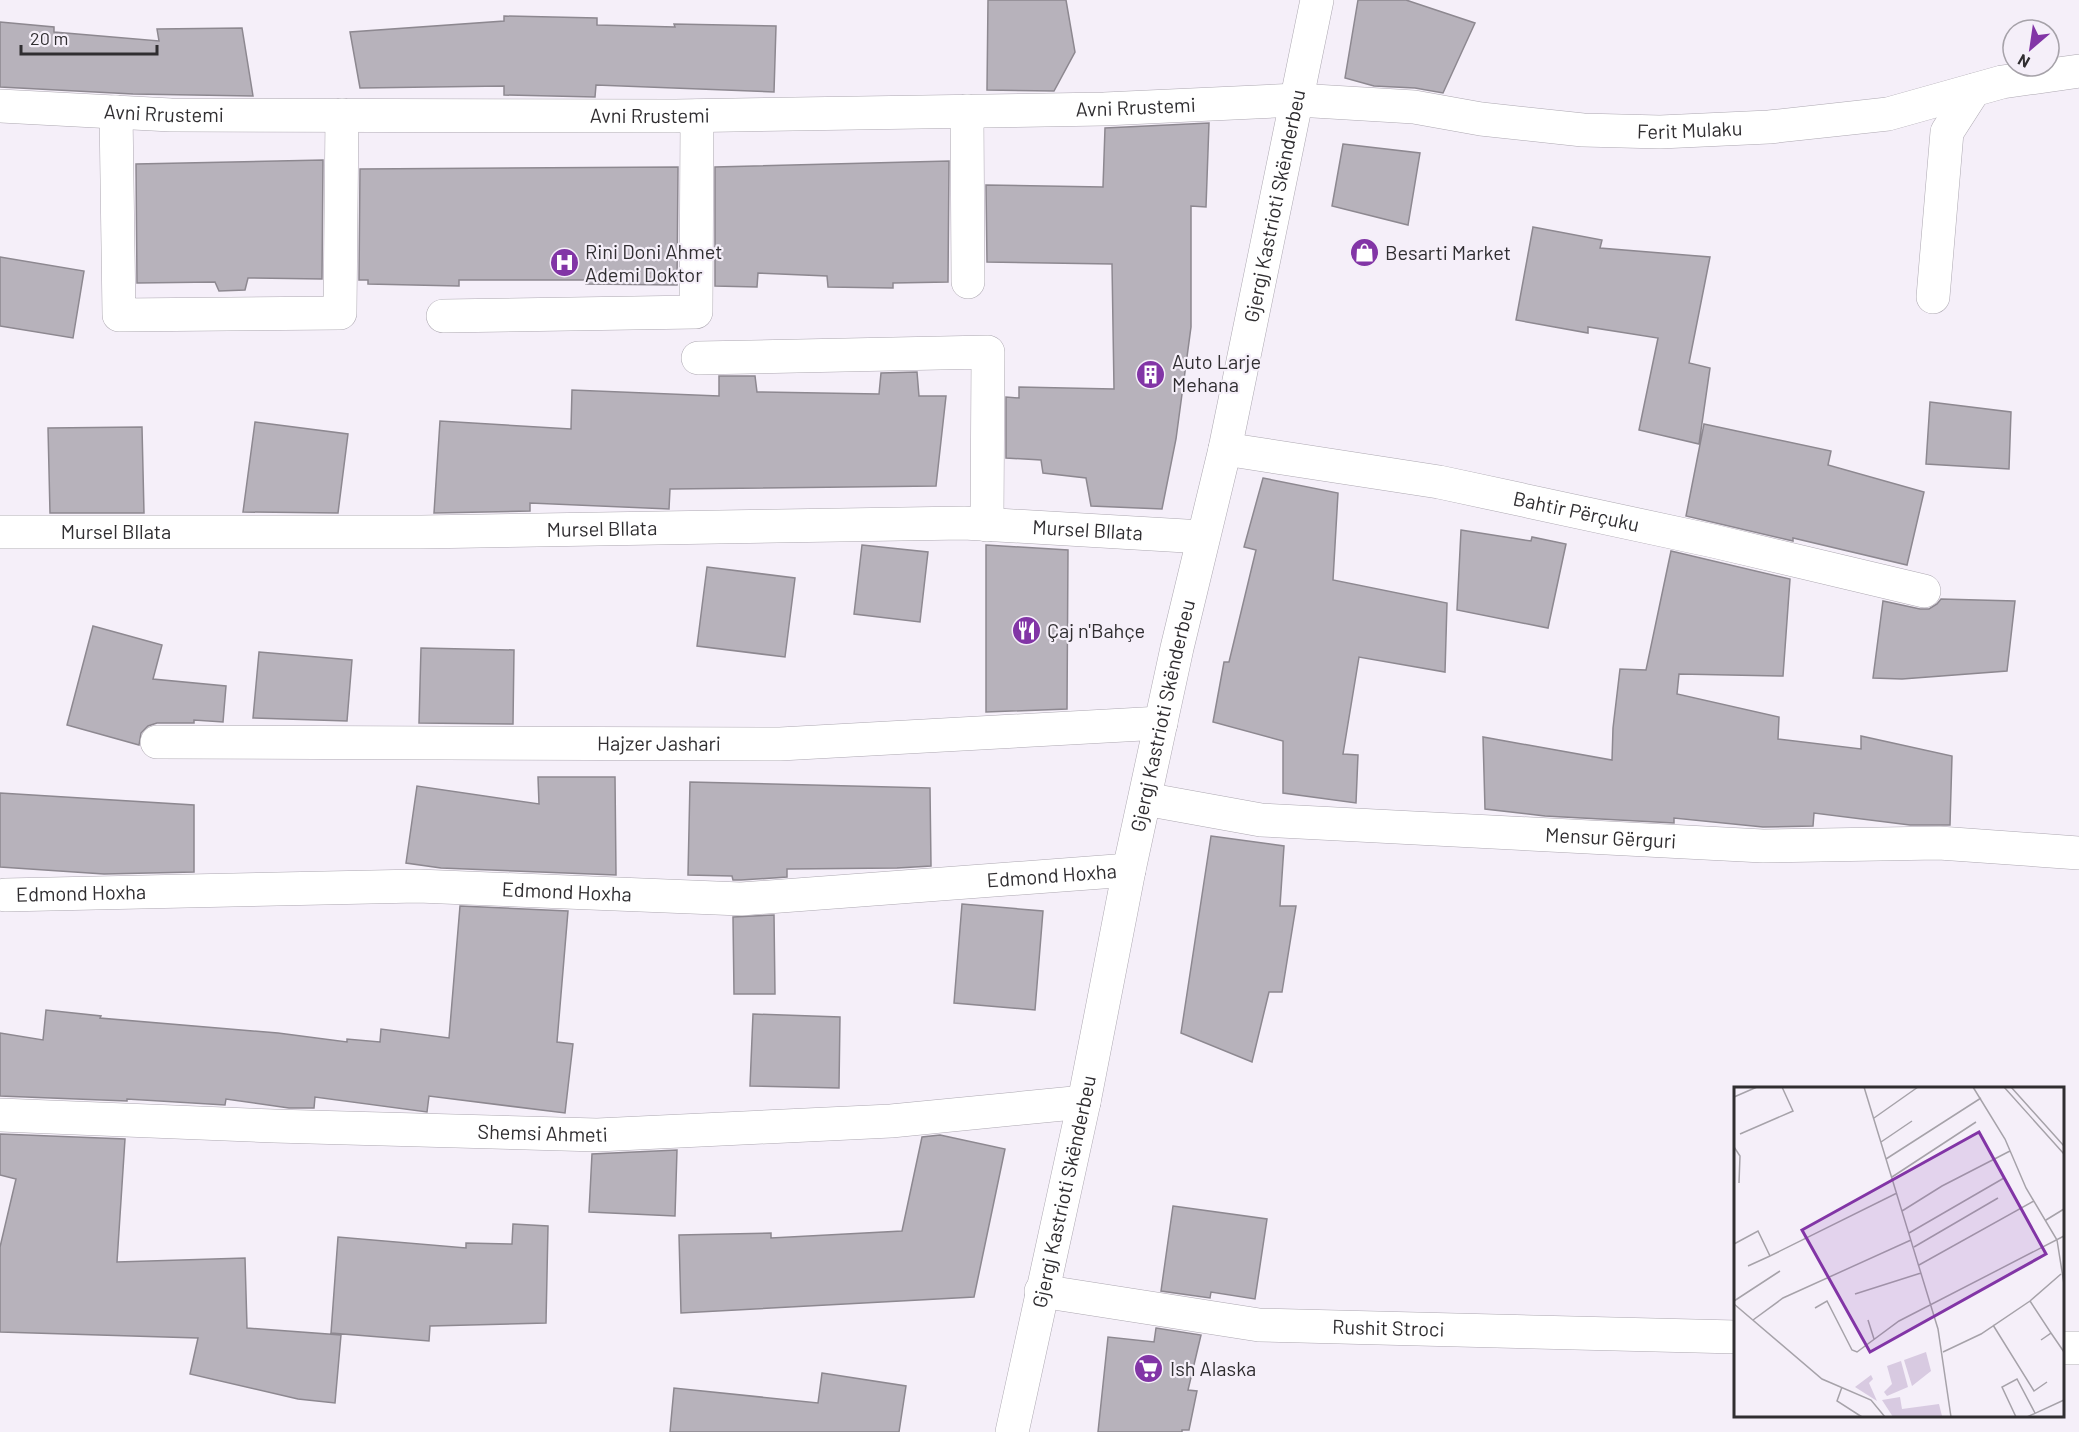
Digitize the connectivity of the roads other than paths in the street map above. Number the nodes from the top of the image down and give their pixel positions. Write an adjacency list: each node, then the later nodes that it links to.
1 (1317, 0): 4 (street, Gjergj Kastrioti Skënderbeu)
2 (2079, 71): 3 (street, Ferit Mulaku)
3 (1974, 90): 6 (street, Ferit Mulaku); 11 (street)
4 (1297, 100): 6 (street, Ferit Mulaku); 7 (street, Avni Rrustemi); 16 (street, Gjergj Kastrioti Skënderbeu)
5 (0, 106): 8 (street, Avni Rrustemi)
6 (1913, 107): 11 (street)
7 (967, 111): 10 (street, Avni Rrustemi); 12 (street)
8 (116, 112): 9 (street, Avni Rrustemi); 9 (street)
9 (342, 115): 10 (street, Avni Rrustemi)
10 (698, 116): 14 (street)
11 (1947, 132): 13 (street)
12 (968, 282)
13 (1932, 297)
14 (443, 316)
15 (698, 358): 17 (street)
16 (1225, 449): 19 (street, Gjergj Kastrioti Skënderbeu); 20 (street, Bahtir Përçuku)
17 (987, 525): 18 (street, Mursel Bllata); 19 (street, Mursel Bllata)
18 (0, 532)
19 (1203, 537): 21 (street, Gjergj Kastrioti Skënderbeu)
20 (1924, 591)
21 (1161, 723): 22 (street, Hajzer Jashari); 23 (street, Gjergj Kastrioti Skënderbeu)
22 (157, 742)
23 (1145, 799): 24 (street, Mensur Gërguri); 25 (street, Gjergj Kastrioti Skënderbeu)
24 (2079, 853)
25 (1129, 870): 26 (street, Edmond Hoxha); 27 (street, Gjergj Kastrioti Skënderbeu)
26 (5, 895)
27 (1084, 1102): 28 (street, Shemsi Ahmeti); 29 (street, Gjergj Kastrioti Skënderbeu)
28 (0, 1115)
29 (1041, 1291): 30 (street, Rushit Stroci); 31 (street, Gjergj Kastrioti Skënderbeu)
30 (1734, 1337)
31 (1012, 1432)

